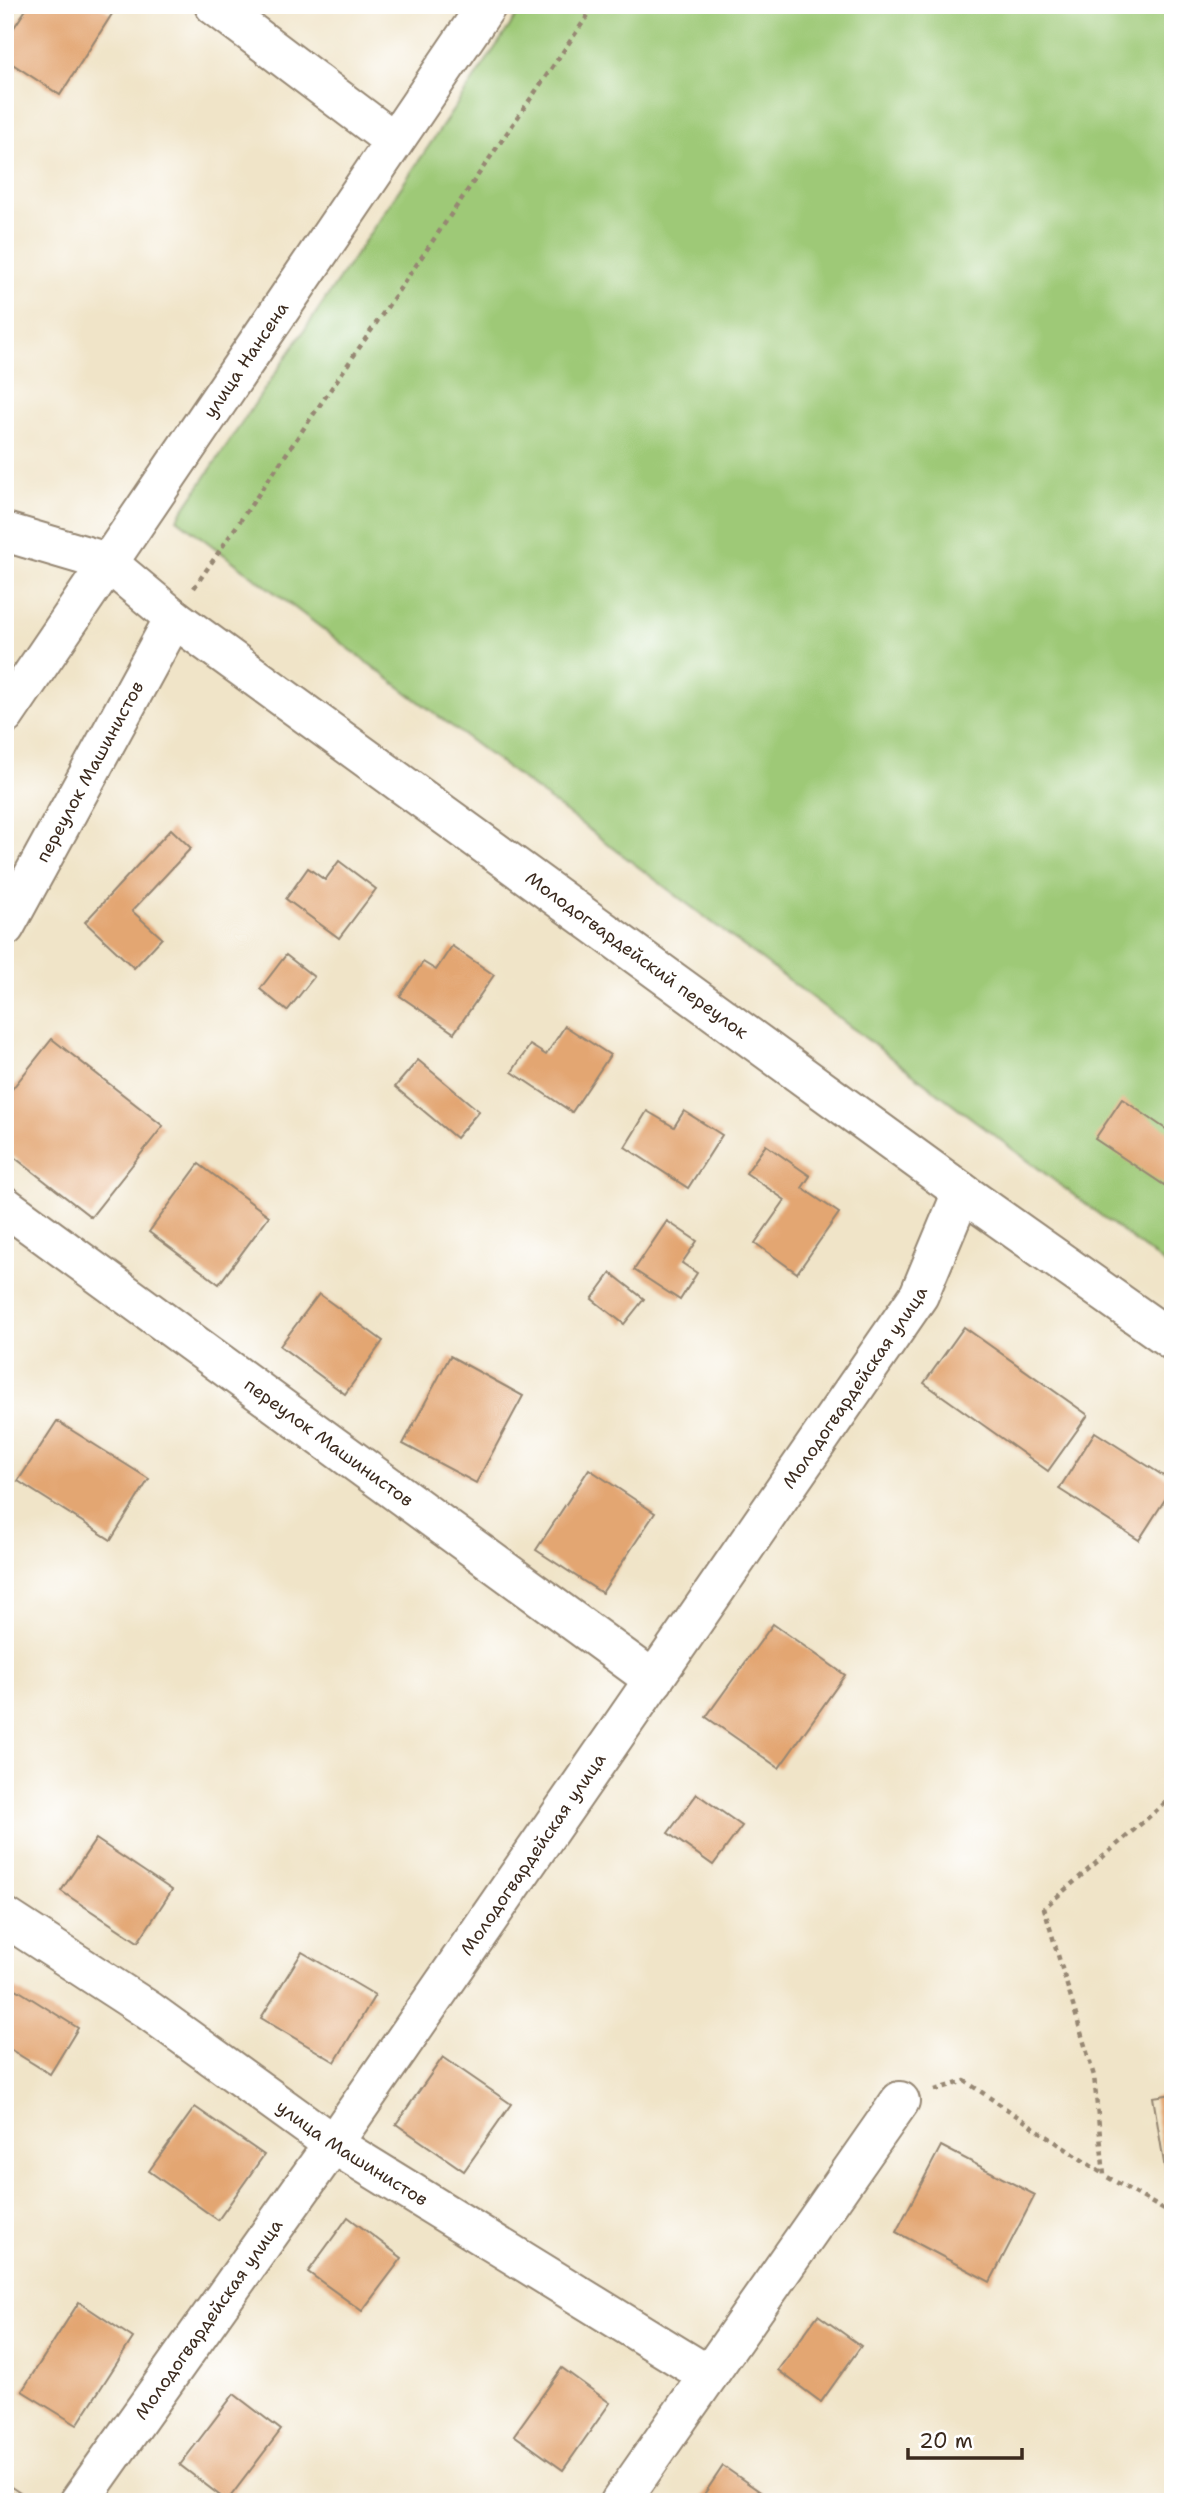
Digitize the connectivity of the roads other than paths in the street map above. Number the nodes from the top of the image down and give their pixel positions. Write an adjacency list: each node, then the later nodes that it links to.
1 (215, 5): 3 (street)
2 (487, 5): 3 (street, улица Нансена)
3 (394, 141): 5 (street, улица Нансена)
4 (5, 532): 5 (street)
5 (107, 562): 6 (street, Молодогвардейский переулок); 7 (street, улица Нансена)
6 (174, 618): 8 (street, переулок Машинистов); 9 (street, Молодогвардейский переулок)
7 (5, 715)
8 (5, 927)
9 (962, 1192): 11 (street, Молодогвардейский переулок); 12 (street, Молодогвардейская улица)
10 (5, 1206): 12 (street, переулок Машинистов)
11 (1173, 1341)
12 (654, 1679): 15 (street, Молодогвардейская улица)
13 (5, 1917): 15 (street, улица Машинистов)
14 (900, 2101): 16 (street)
15 (333, 2144): 16 (street, улица Машинистов); 17 (street, Молодогвардейская улица)
16 (708, 2375): 18 (street)
17 (79, 2502)
18 (620, 2502)

